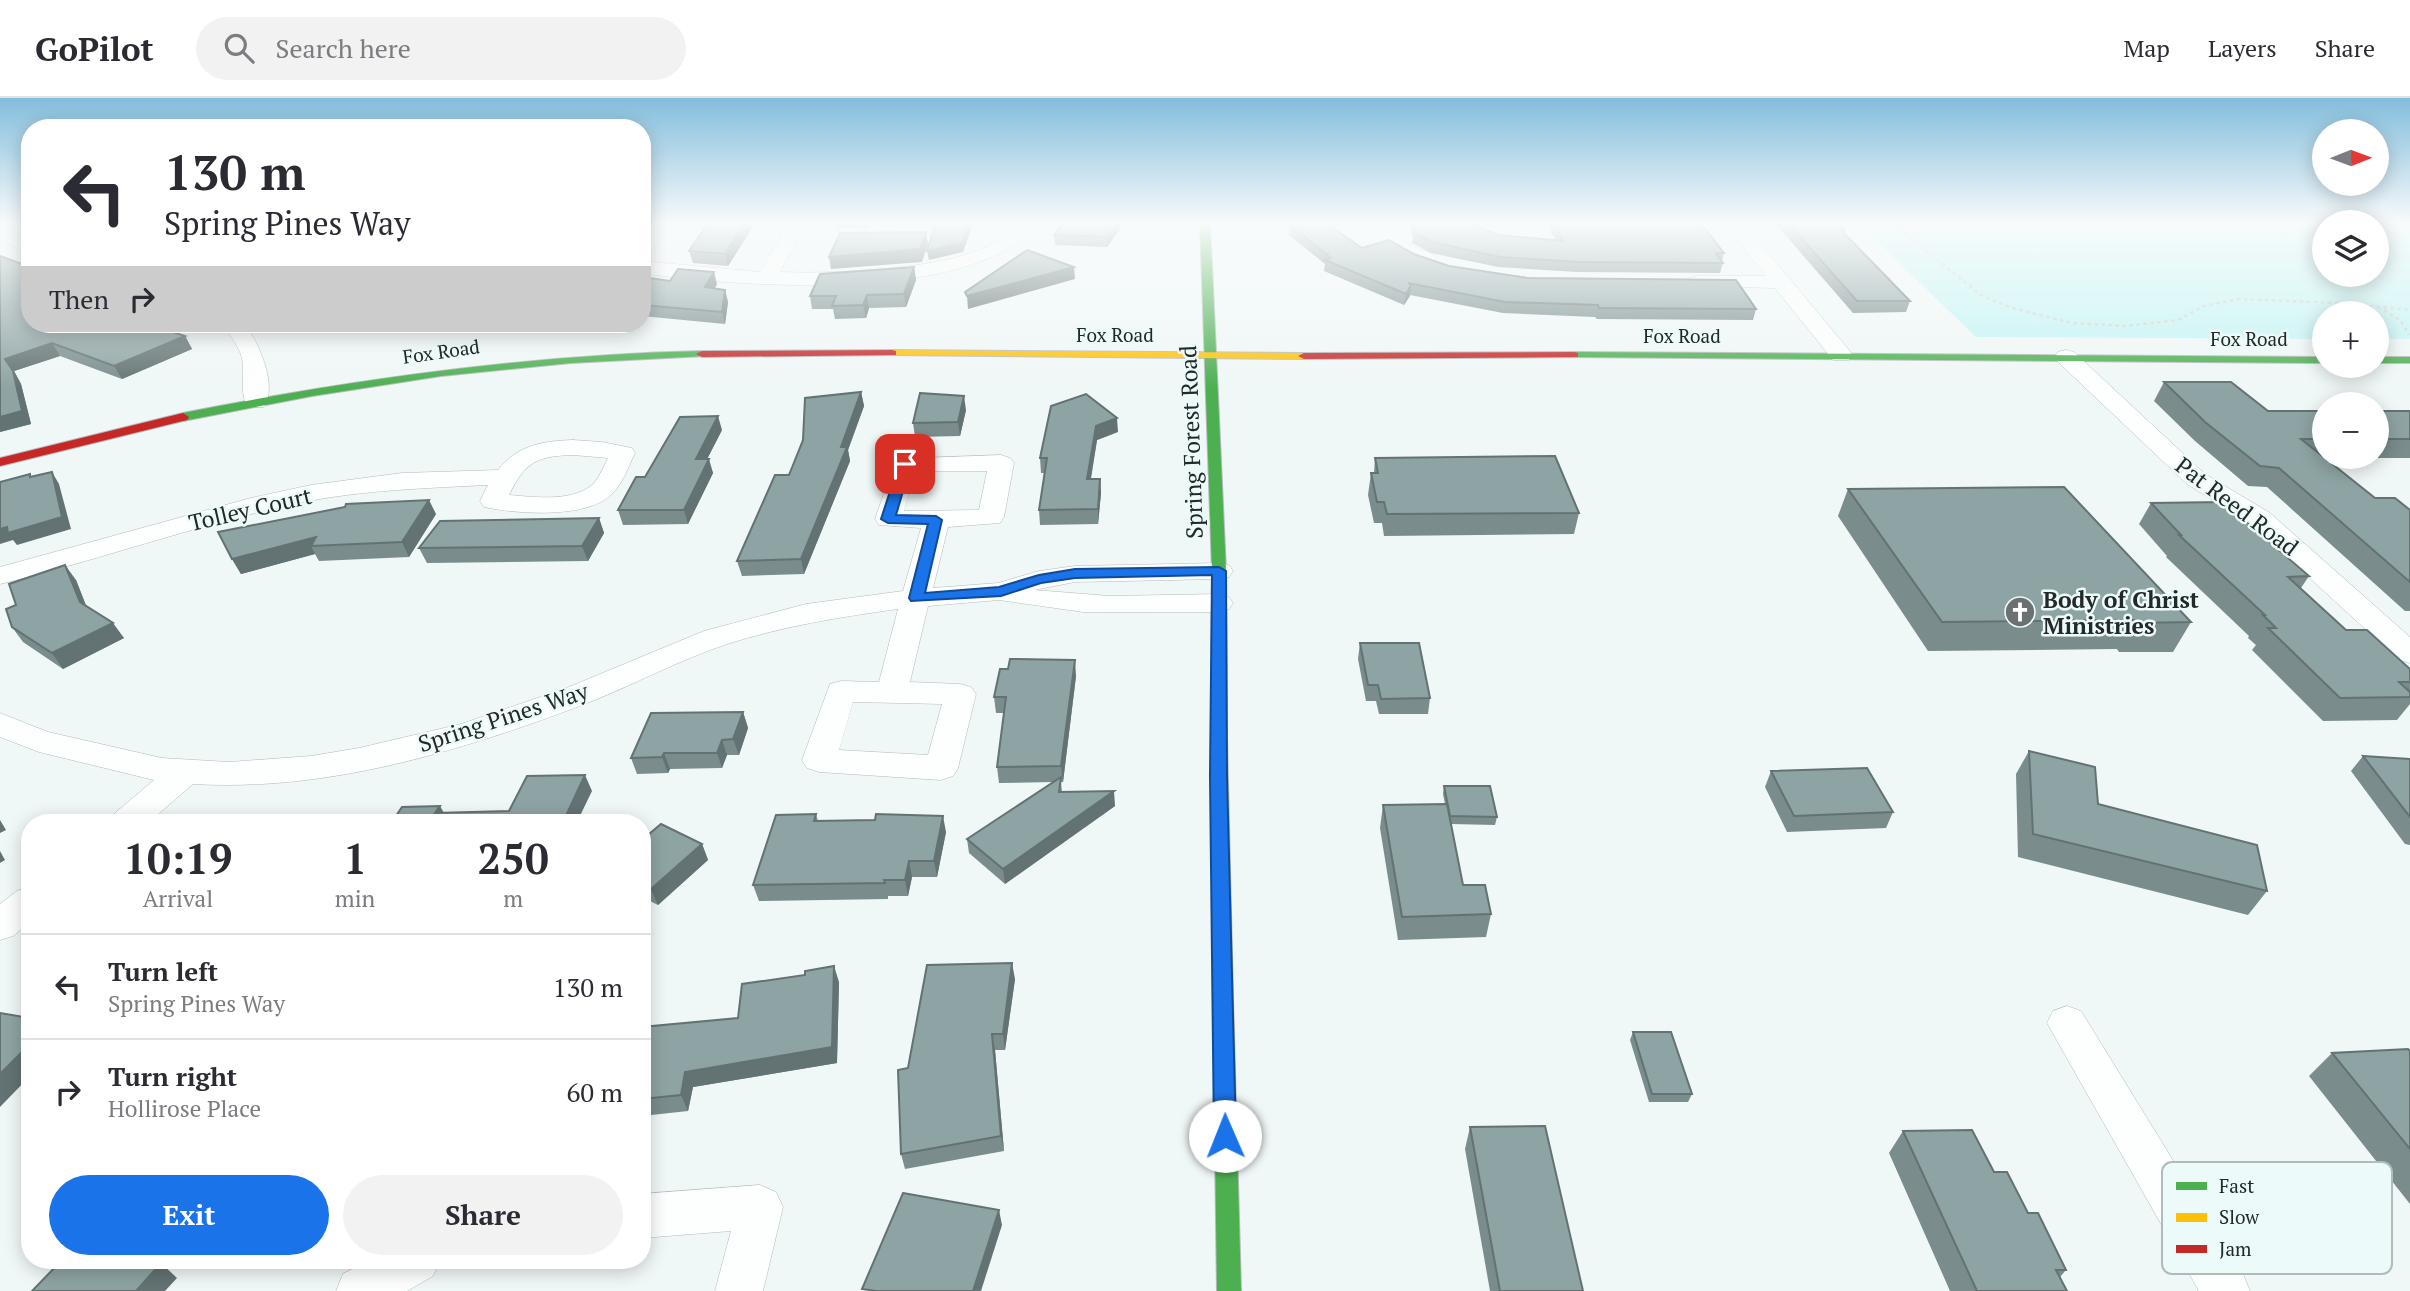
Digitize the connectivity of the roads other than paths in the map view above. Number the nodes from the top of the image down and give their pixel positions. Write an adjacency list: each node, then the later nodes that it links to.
1 (1207, 278): 6 (street, Spring Forest Road)
2 (1778, 278): 4 (street)
3 (1672, 282): 4 (street)
4 (1782, 282): 7 (street)
5 (241, 333): 12 (street)
6 (1210, 355): 7 (street, Fox Road); 12 (street, Fox Road); 16 (street, Spring Forest Road)
7 (1841, 355): 8 (street, Fox Road)
8 (2066, 357): 9 (street, Fox Road); 21 (street, Pat Reed Road)
9 (2312, 359)
10 (2389, 360): 11 (street)
11 (2410, 360)
12 (256, 402): 13 (street, Fox Road)
13 (0, 462)
14 (505, 477): 17 (street, Tolley Court)
15 (936, 520): 19 (street)
16 (1219, 571): 18 (street, Spring Pines Way); 20 (street, Spring Forest Road)
17 (0, 576)
18 (1001, 592): 19 (street, Spring Pines Way); 20 (street, Spring Pines Way)
19 (916, 598): 22 (street); 24 (street, Spring Pines Way)
20 (1219, 603): 35 (street, Spring Forest Road)
21 (2410, 653)
22 (892, 691)
23 (0, 724): 24 (street, Spring Pines Way)
24 (185, 772): 25 (street)
25 (136, 814)
26 (21, 908): 27 (street)
27 (0, 925)
28 (2067, 1023): 29 (street)
29 (2162, 1183)
30 (651, 1215): 34 (street)
31 (400, 1269): 33 (street)
32 (2216, 1274): 36 (street)
33 (360, 1291)
34 (739, 1291)
35 (1229, 1291)
36 (2226, 1291)

